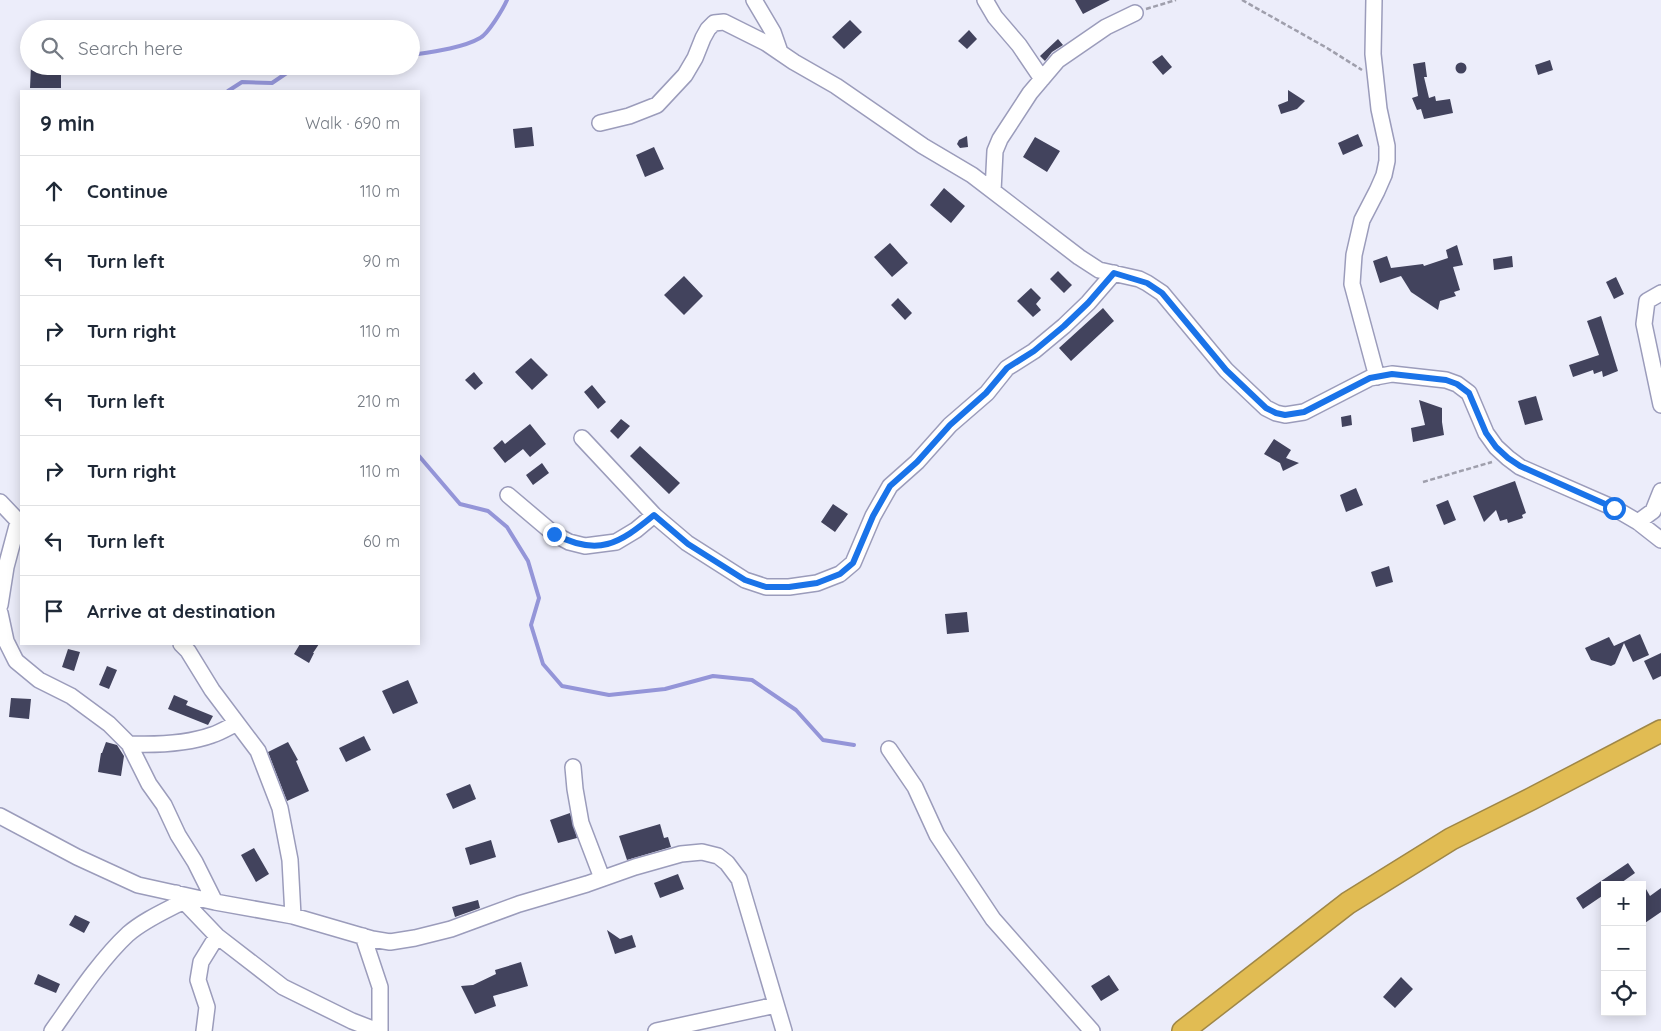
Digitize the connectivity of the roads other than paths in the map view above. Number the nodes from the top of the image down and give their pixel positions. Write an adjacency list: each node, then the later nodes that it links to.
1 (754, 0): 5 (street)
2 (985, 0): 6 (street)
3 (1374, 0): 11 (street)
4 (1135, 12): 6 (street)
5 (780, 52): 7 (street); 8 (street)
6 (1042, 79): 8 (street)
7 (600, 123)
8 (993, 191): 9 (street)
9 (1114, 273): 11 (street); 17 (street)
10 (1661, 293): 12 (street)
11 (1377, 377): 18 (street)
12 (1661, 405)
13 (582, 438): 17 (street)
14 (1661, 491): 18 (street)
15 (508, 495): 17 (street)
16 (0, 502): 19 (street)
17 (654, 515)
18 (1638, 522): 20 (street)
19 (20, 523): 21 (street)
20 (1661, 540)
21 (0, 605)
22 (0, 613): 26 (street)
23 (182, 645): 24 (street)
24 (237, 723): 26 (street); 33 (street)
25 (1661, 731): 43 (highway)
26 (129, 744): 32 (street)
27 (889, 749): 42 (street)
28 (573, 766): 30 (street)
29 (1, 820): 31 (street)
30 (602, 878): 35 (street); 36 (street)
31 (180, 897): 32 (street); 34 (street); 37 (street)
32 (215, 902): 33 (street)
33 (293, 916): 35 (street)
34 (217, 936): 38 (street); 39 (street)
35 (363, 936): 39 (street)
36 (776, 1005): 40 (street); 41 (street)
37 (52, 1031)
38 (204, 1031)
39 (379, 1031)
40 (656, 1031)
41 (784, 1031)
42 (1092, 1031)
43 (1183, 1031)

